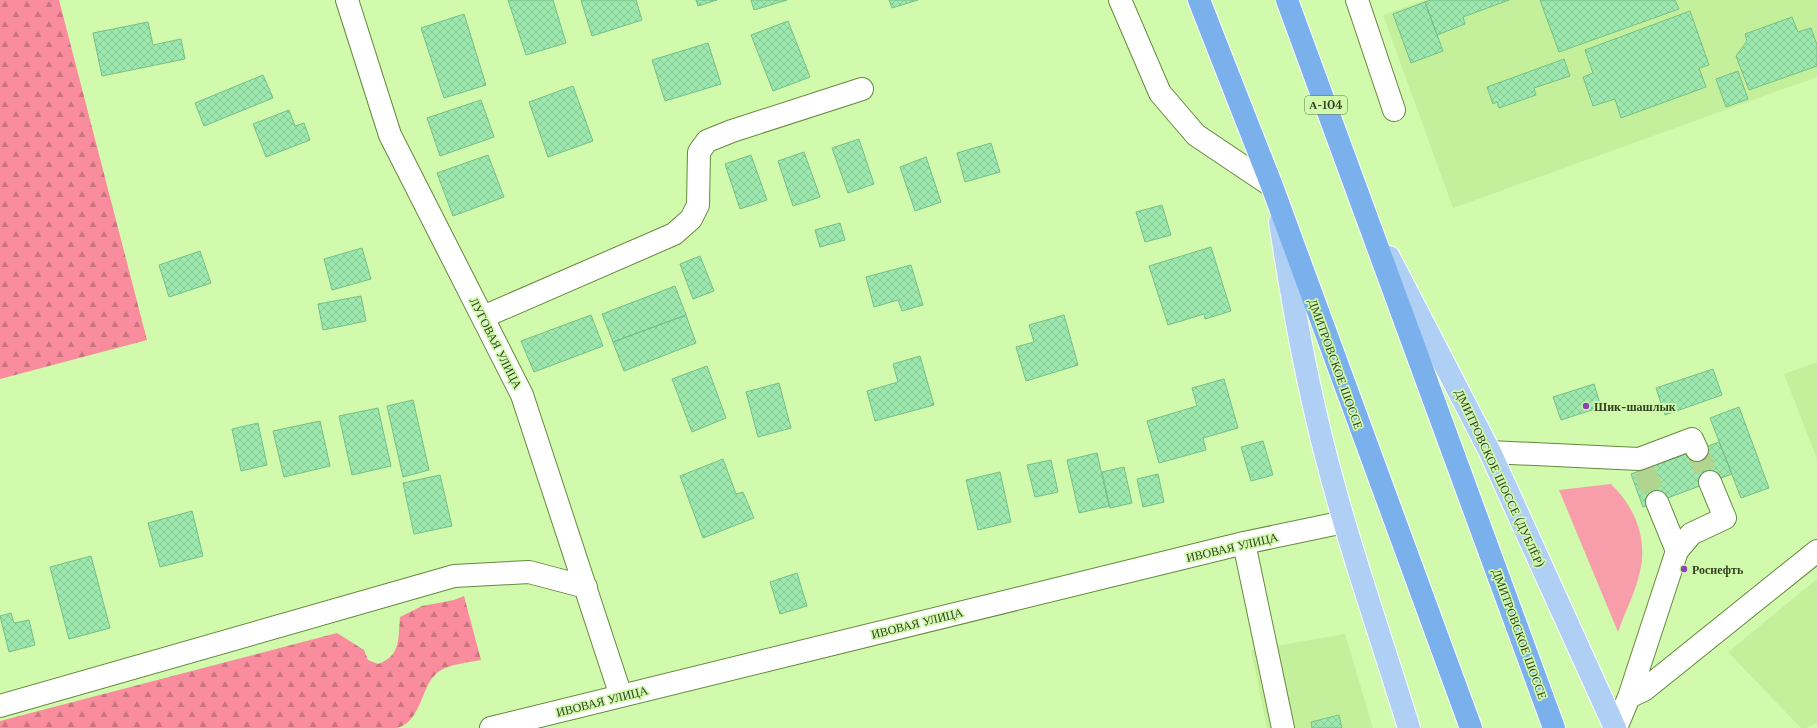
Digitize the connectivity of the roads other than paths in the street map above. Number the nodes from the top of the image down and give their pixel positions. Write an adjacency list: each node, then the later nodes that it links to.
1 (347, 0): 10 (street, ЛУГОВАЯ УЛИЦА)
2 (1120, 0): 8 (street)
3 (1199, 0): 8 (highway, ДМИТРОВСКОЕ ШОССЕ)
4 (1287, 0): 9 (highway, ДМИТРОВСКОЕ ШОССЕ / А-104)
5 (1357, 0): 7 (street)
6 (862, 89): 10 (street)
7 (1394, 110)
8 (1274, 193): 15 (main road); 26 (highway, ДМИТРОВСКОЕ ШОССЕ)
9 (1366, 211): 12 (main road, ДМИТРОВСКОЕ ШОССЕ (ДУБЛЁР)); 27 (highway, ДМИТРОВСКОЕ ШОССЕ)
10 (483, 317): 19 (street, ЛУГОВАЯ УЛИЦА)
11 (1697, 450): 12 (street)
12 (1490, 452): 28 (main road, ДМИТРОВСКОЕ ШОССЕ (ДУБЛЁР))
13 (1710, 482): 17 (street)
14 (1657, 502): 17 (street)
15 (1344, 522): 16 (street, ИВОВАЯ УЛИЦА); 25 (main road)
16 (1244, 543): 20 (street, ИВОВАЯ УЛИЦА); 24 (street)
17 (1677, 551): 21 (street)
18 (1817, 551): 21 (street)
19 (586, 587): 20 (street, ЛУГОВАЯ УЛИЦА); 22 (street)
20 (622, 696): 23 (street, ИВОВАЯ УЛИЦА)
21 (1629, 697): 28 (street)
22 (0, 706)
23 (491, 728)
24 (1283, 728)
25 (1409, 728)
26 (1471, 728)
27 (1554, 728)
28 (1615, 728)

